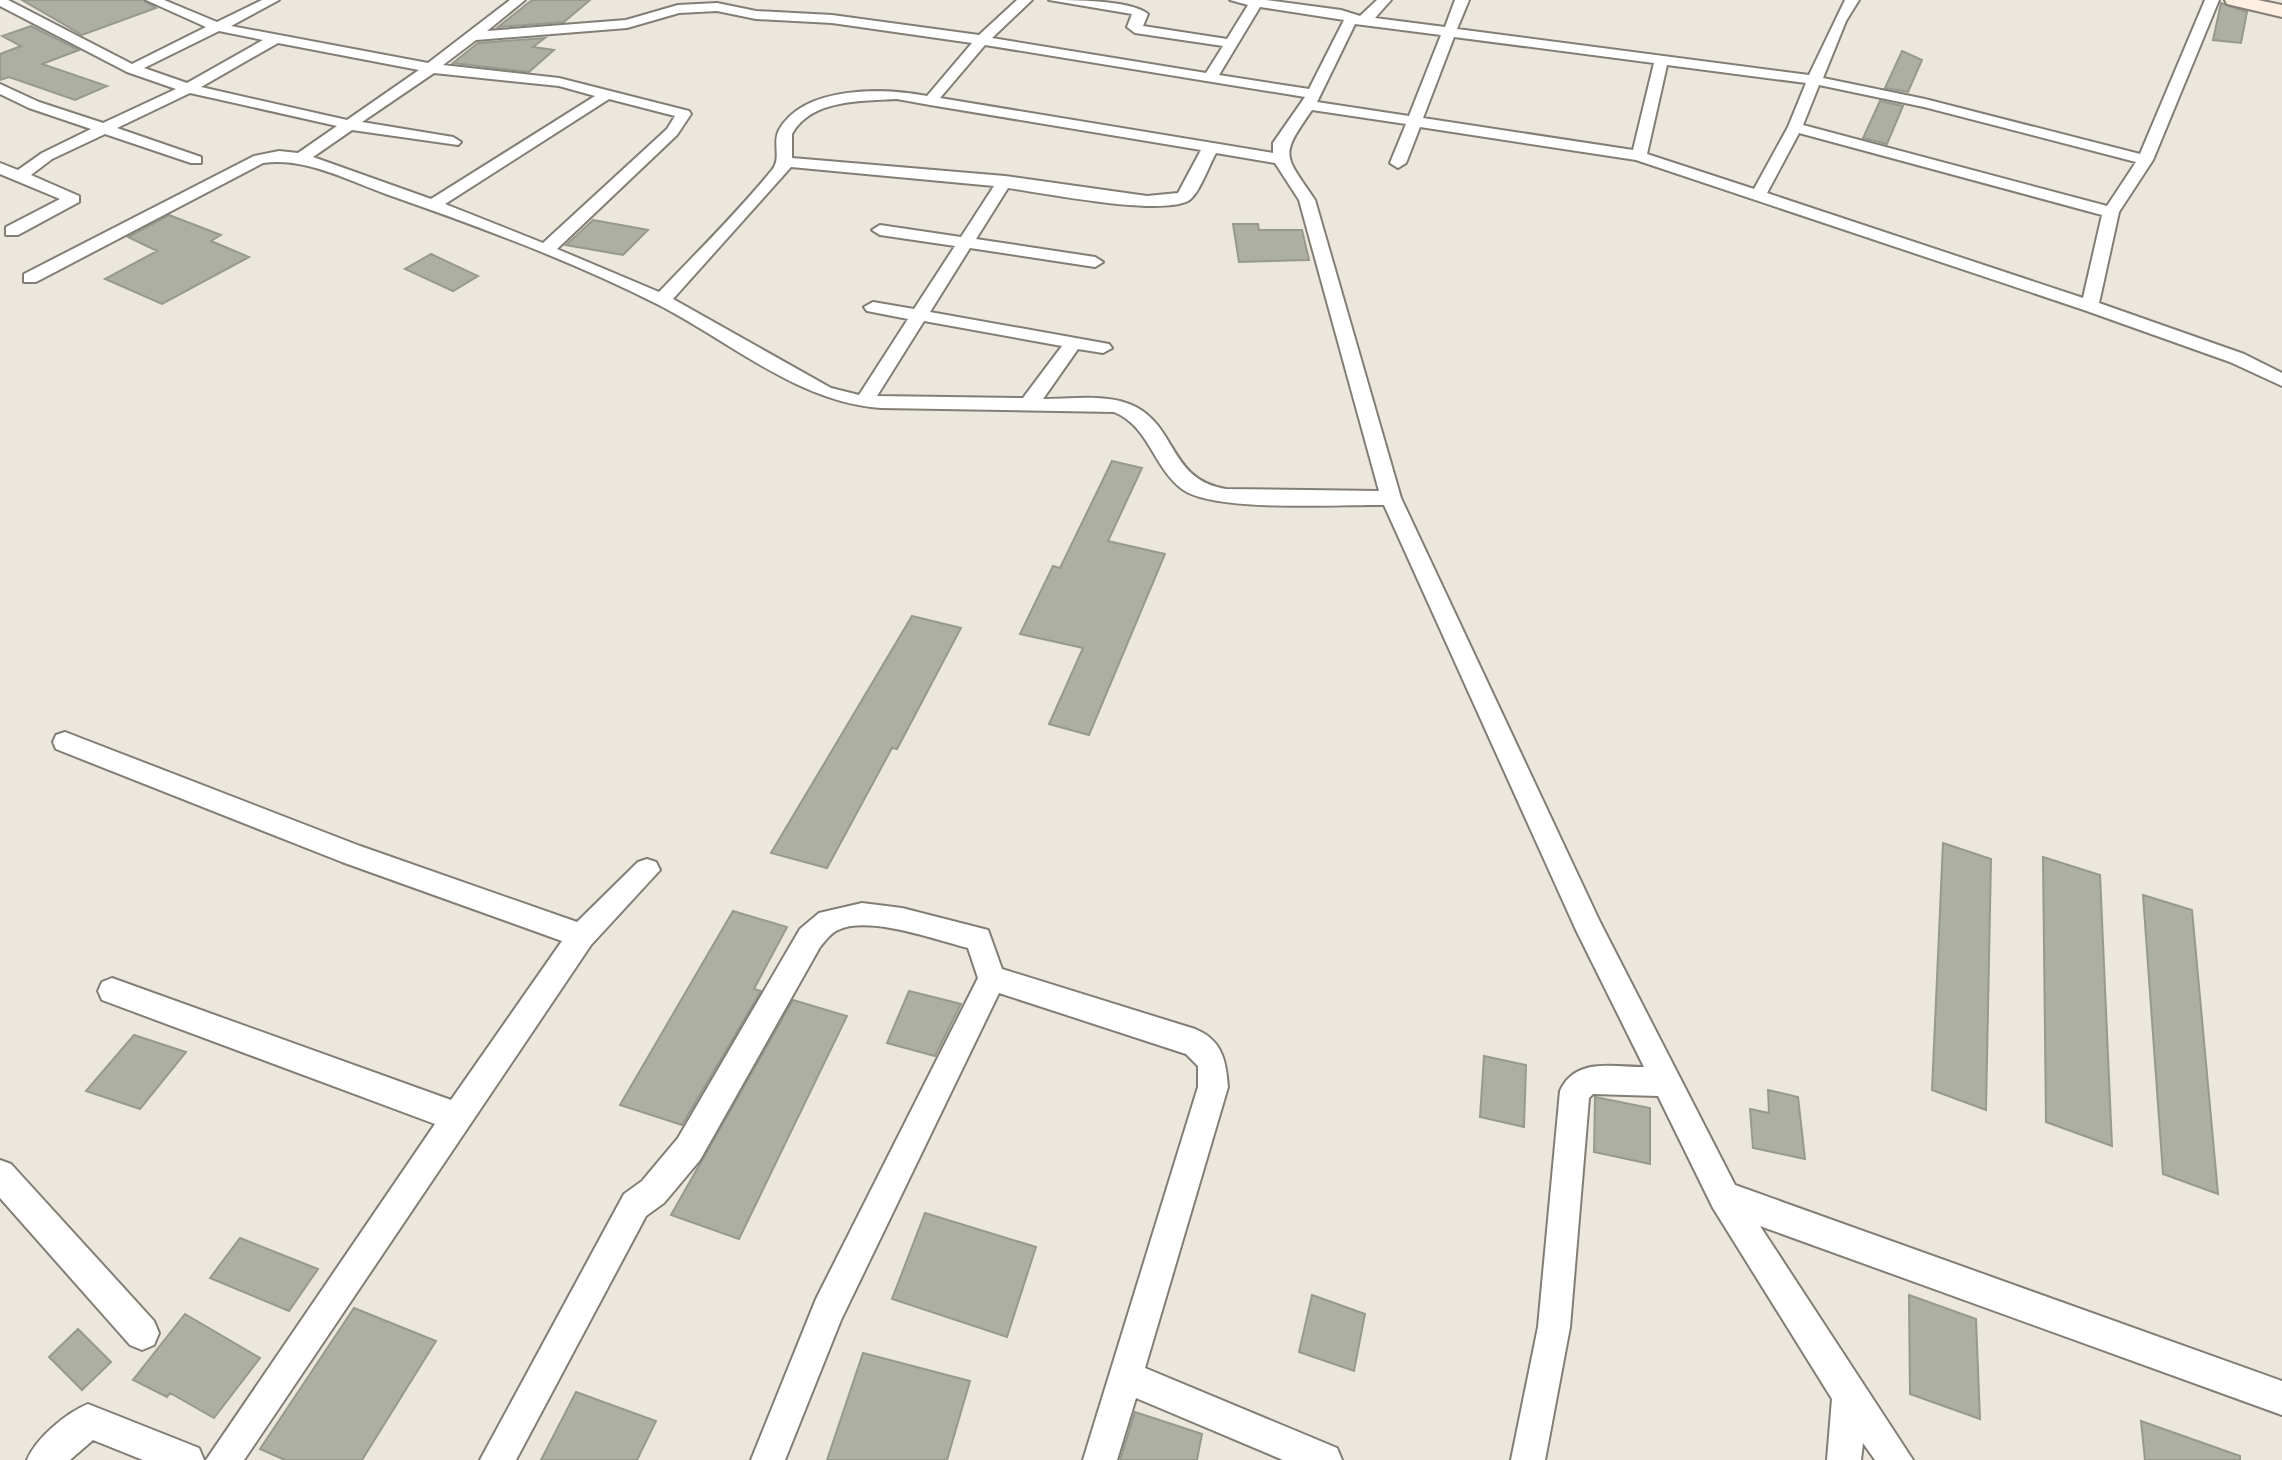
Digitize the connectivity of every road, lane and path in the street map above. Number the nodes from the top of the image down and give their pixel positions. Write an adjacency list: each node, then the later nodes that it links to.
1 (39, 0): 13 (street)
2 (153, 0): 16 (street)
3 (272, 0): 16 (street)
4 (518, 0): 18 (street)
5 (1025, 0): 20 (street)
6 (1056, 0): 21 (street)
7 (1384, 0): 15 (street)
8 (1462, 0): 17 (street)
9 (1852, 0): 26 (street)
10 (2212, 0): 43 (street)
11 (2234, 0): 14 (street)
12 (1246, 2): 15 (street); 21 (street)
13 (4, 6): 24 (street)
14 (2282, 11)
15 (1356, 20): 17 (street); 30 (street)
16 (217, 27): 19 (street); 24 (street)
17 (1448, 32): 22 (street); 32 (street)
18 (469, 36): 20 (street); 23 (street)
19 (273, 40): 23 (street); 28 (street)
20 (982, 40): 25 (street); 31 (street)
21 (1230, 43): 25 (street)
22 (1662, 58): 26 (street); 39 (street)
23 (431, 68): 29 (street); 33 (street)
24 (132, 69): 28 (street)
25 (1210, 78): 30 (street)
26 (1814, 80): 34 (street); 43 (street)
27 (0, 88): 35 (street)
28 (188, 88): 33 (street); 35 (street)
29 (606, 95): 50 (street); 55 (street)
30 (1309, 100): 32 (street); 41 (street)
31 (930, 101): 37 (street); 44 (street)
32 (1417, 120): 39 (street); 45 (street)
33 (351, 125): 36 (street); 40 (street)
34 (1795, 127): 49 (street); 51 (street)
35 (104, 128): 38 (street); 42 (street)
36 (453, 142)
37 (1211, 147): 41 (street); 48 (street)
38 (47, 156): 46 (street); 47 (street)
39 (1639, 156): 49 (street)
40 (301, 158): 50 (street); 57 (street)
41 (1280, 159): 67 (street)
42 (196, 160)
43 (2145, 160): 51 (street)
44 (786, 162): 48 (street); 58 (street)
45 (1398, 163)
46 (0, 166): 47 (street)
47 (20, 176): 53 (street)
48 (1005, 181): 54 (street)
49 (1759, 194): 59 (street)
50 (433, 205): 55 (street)
51 (2111, 212): 59 (street)
52 (880, 230): 54 (street)
53 (12, 231)
54 (966, 242): 56 (street); 61 (street)
55 (545, 251): 58 (street)
56 (1095, 262)
57 (30, 278)
58 (662, 300): 65 (street)
59 (2090, 306): 64 (street)
60 (873, 307): 61 (street)
61 (919, 315): 62 (street); 65 (street)
62 (1073, 343): 63 (street); 66 (street)
63 (1103, 348)
64 (2282, 380)
65 (864, 401): 66 (street)
66 (1030, 403): 67 (street)
67 (1391, 498): 73 (street)
68 (65, 742): 70 (street)
69 (647, 870): 70 (street)
70 (581, 936): 74 (street)
71 (992, 978): 78 (street); 84 (street); 85 (street)
72 (112, 991): 74 (street)
73 (1666, 1082): 76 (street); 88 (street)
74 (457, 1117): 83 (street)
75 (0, 1175): 77 (street)
76 (1724, 1197): 79 (street); 80 (street)
77 (142, 1333)
78 (1125, 1377): 86 (street); 87 (street)
79 (1849, 1395): 89 (street); 90 (street)
80 (2282, 1398)
81 (44, 1460): 82 (street)
82 (187, 1460)
83 (223, 1460)
84 (497, 1460)
85 (768, 1460)
86 (1100, 1460)
87 (1325, 1460)
88 (1528, 1460)
89 (1844, 1460)
90 (1896, 1460)

